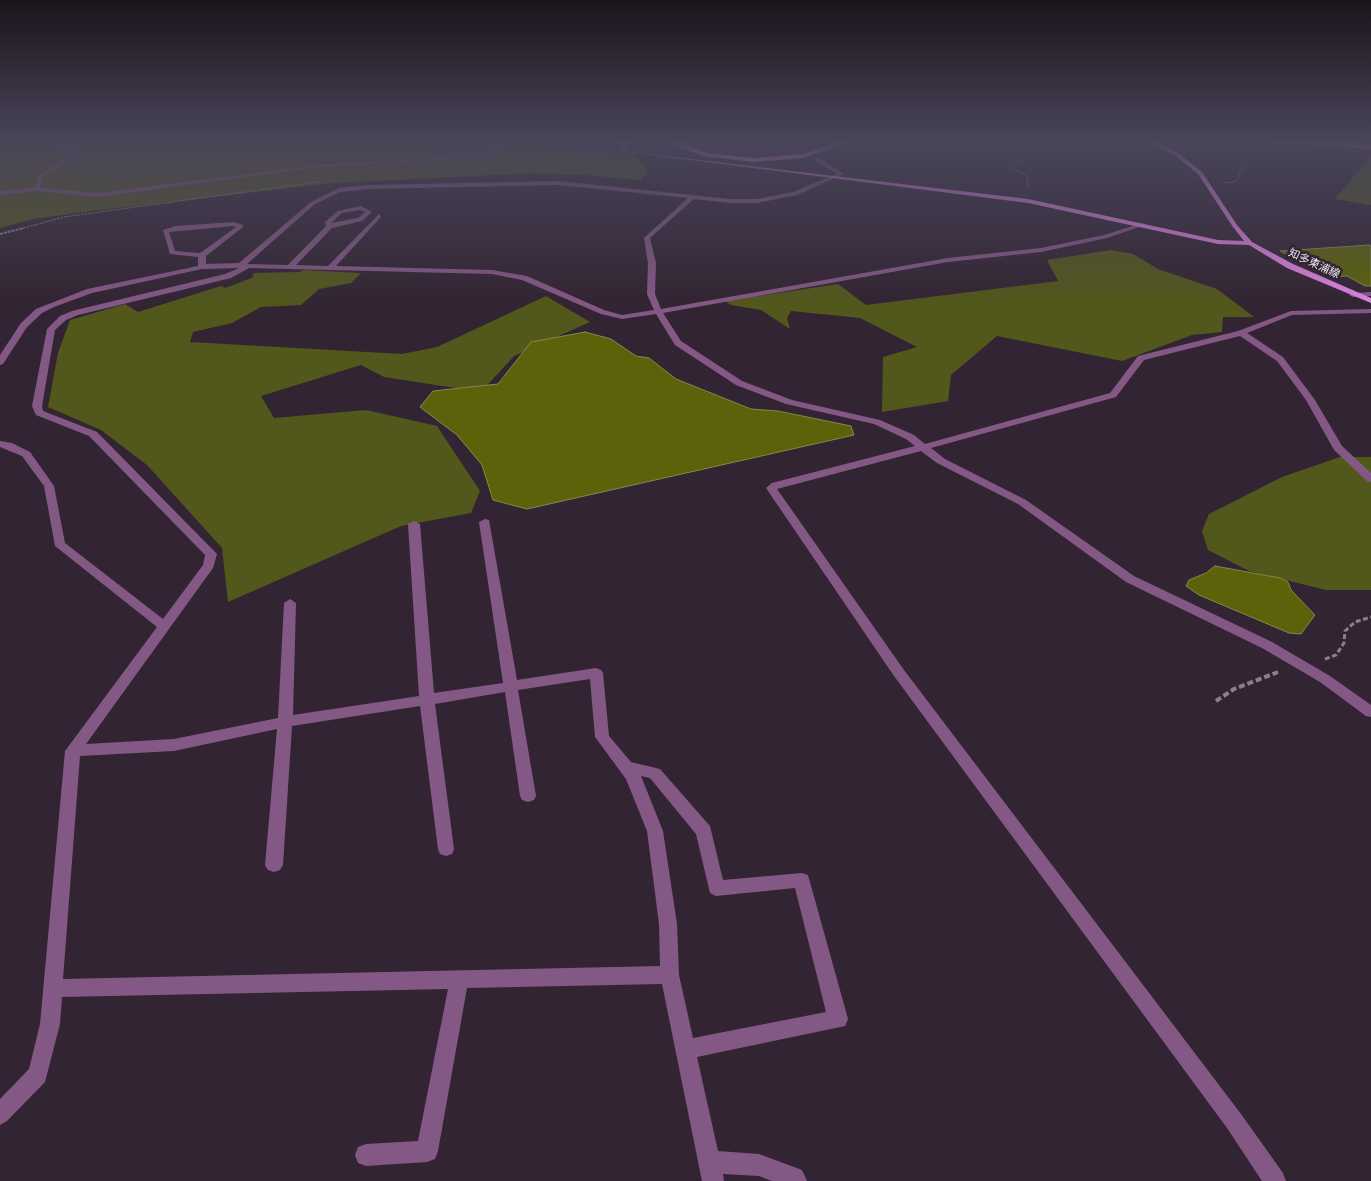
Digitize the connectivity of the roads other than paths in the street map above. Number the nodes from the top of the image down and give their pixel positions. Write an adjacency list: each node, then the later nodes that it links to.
1 (325, 197): 12 (street)
2 (693, 197): 19 (street)
3 (694, 197): 4 (street)
4 (778, 197)
5 (997, 197): 8 (main road)
6 (1217, 197): 10 (main road)
7 (379, 216): 15 (street)
8 (1142, 225): 10 (main road); 19 (street)
9 (330, 226): 9 (street); 13 (street)
10 (1250, 243): 17 (main road, 知多東浦線)
11 (202, 255): 11 (street); 14 (street)
12 (244, 266): 13 (street); 14 (street); 29 (street)
13 (290, 266): 15 (street)
14 (202, 267): 22 (street)
15 (330, 268): 19 (street)
16 (1371, 294): 17 (street)
17 (1353, 295): 18 (main road, 知多東浦線)
18 (1371, 301)
19 (658, 311): 24 (street)
20 (1371, 312): 21 (street)
21 (1241, 333): 24 (street); 25 (street)
22 (0, 362)
23 (0, 444): 29 (street)
24 (923, 446): 32 (street); 47 (street)
25 (1371, 479)
26 (485, 522): 30 (street)
27 (414, 524): 31 (street)
28 (290, 604): 33 (street)
29 (164, 626): 34 (street)
30 (512, 685): 31 (street); 35 (street); 36 (street)
31 (427, 701): 33 (street); 37 (street)
32 (1371, 712)
33 (285, 722): 34 (street); 38 (street)
34 (73, 751): 41 (street)
35 (626, 767): 39 (street); 42 (street)
36 (528, 796)
37 (446, 849)
38 (274, 866)
39 (670, 975): 40 (street); 42 (street)
40 (459, 979): 41 (street); 44 (street)
41 (53, 988): 43 (street)
42 (686, 1049): 45 (street)
43 (0, 1114)
44 (366, 1155)
45 (712, 1172): 46 (street)
46 (796, 1181)
47 (1275, 1181)

